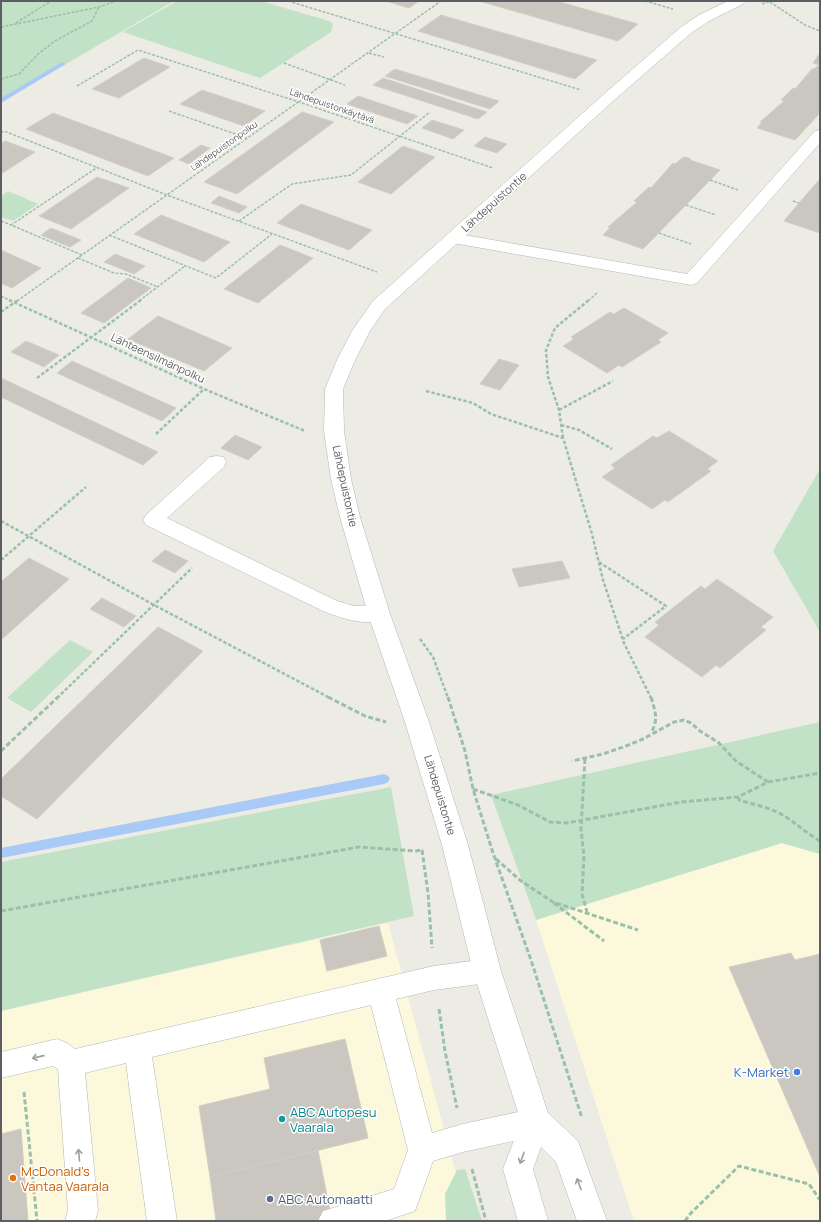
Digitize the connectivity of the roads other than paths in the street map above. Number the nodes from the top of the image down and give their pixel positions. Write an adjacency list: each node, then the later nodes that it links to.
1 (746, 4): 3 (street, Lähdepuistontie)
2 (820, 134): 3 (lane)
3 (453, 238): 5 (street, Lähdepuistontie)
4 (217, 462): 5 (lane)
5 (380, 614): 6 (street, Lähdepuistontie)
6 (487, 971): 7 (lane); 11 (street, Lähdepuistontie)
7 (381, 991): 8 (lane); 12 (lane)
8 (136, 1048): 10 (lane); 14 (lane)
9 (11, 1063): 10 (lane, one-way to 9)
10 (71, 1063): 13 (lane, one-way to 10)
11 (536, 1122): 12 (lane); 16 (street, one-way to 16); 17 (street, Lähdepuistontie, one-way to 11)
12 (422, 1150): 15 (lane)
13 (80, 1221)
14 (162, 1221)
15 (333, 1221)
16 (533, 1221)
17 (592, 1221)

